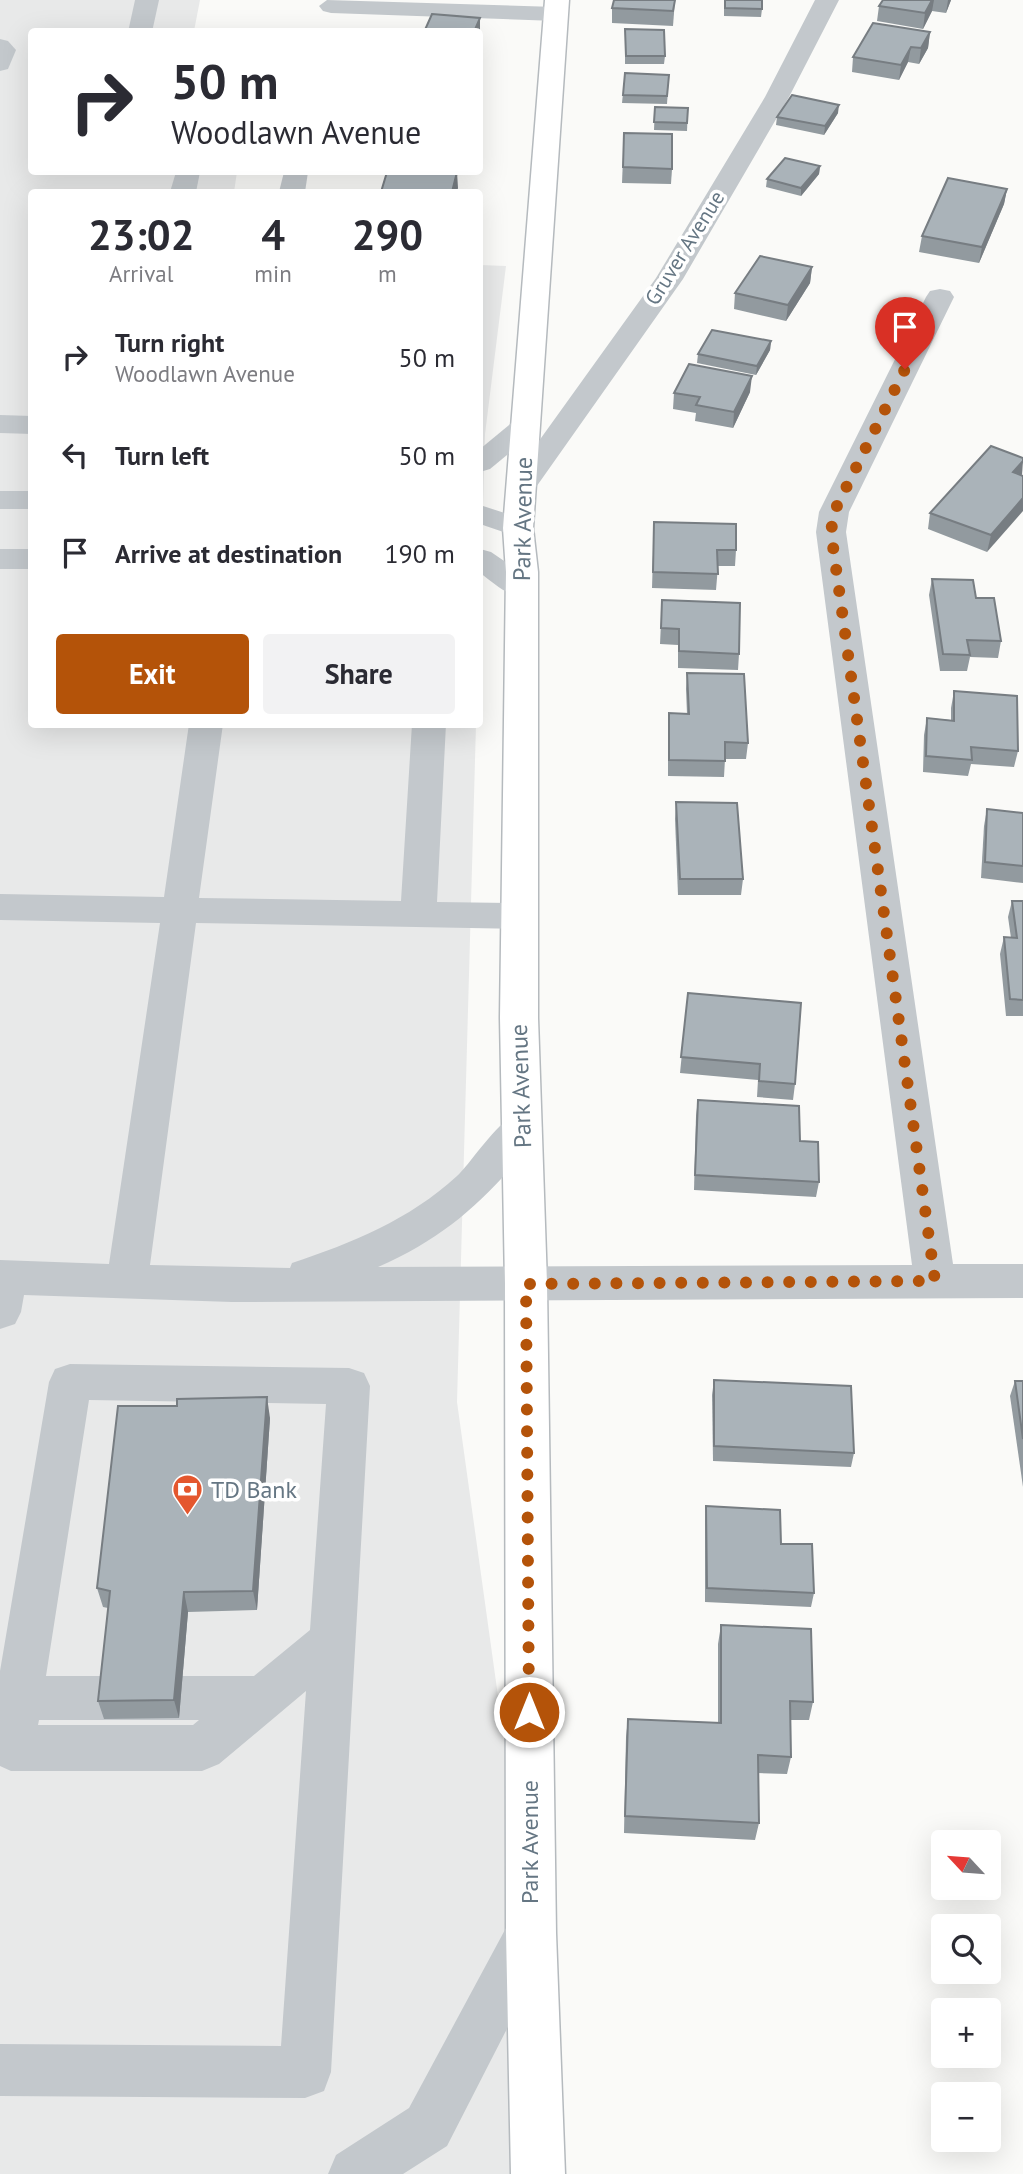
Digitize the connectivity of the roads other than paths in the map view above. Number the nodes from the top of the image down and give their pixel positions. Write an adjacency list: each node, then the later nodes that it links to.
1 (147, 0): 5 (street)
2 (827, 0): 14 (street, Gruver Avenue)
3 (332, 3): 4 (street); 6 (street)
4 (556, 7): 12 (main road, Park Avenue)
5 (141, 28)
6 (327, 28)
7 (0, 46): 8 (street)
8 (0, 64)
9 (940, 297): 30 (street)
10 (0, 424): 11 (street)
11 (28, 425)
12 (525, 426): 13 (street); 14 (main road, Park Avenue)
13 (483, 461)
14 (523, 484): 18 (main road, Park Avenue)
15 (28, 499): 16 (street)
16 (0, 500)
17 (483, 515): 18 (street)
18 (518, 528): 22 (main road, Park Avenue)
19 (0, 559): 20 (street)
20 (28, 559)
21 (483, 561): 22 (street)
22 (522, 588): 28 (main road, Park Avenue)
23 (205, 728): 26 (street)
24 (429, 728): 27 (street)
25 (0, 907): 26 (street)
26 (180, 910): 27 (street); 32 (street)
27 (418, 914): 28 (street)
28 (520, 916): 29 (main road, Park Avenue)
29 (522, 1128): 33 (main road, Park Avenue); 34 (street)
30 (935, 1281): 31 (street); 33 (street)
31 (1023, 1281)
32 (127, 1282): 34 (street); 35 (street)
33 (526, 1284): 34 (street); 38 (main road, Park Avenue)
34 (232, 1285)
35 (2, 1289)
36 (330, 1642): 37 (street); 37 (street); 39 (street)
37 (9, 1698)
38 (531, 1933): 40 (street); 41 (main road, Park Avenue)
39 (0, 2070)
40 (355, 2174)
41 (538, 2174)

